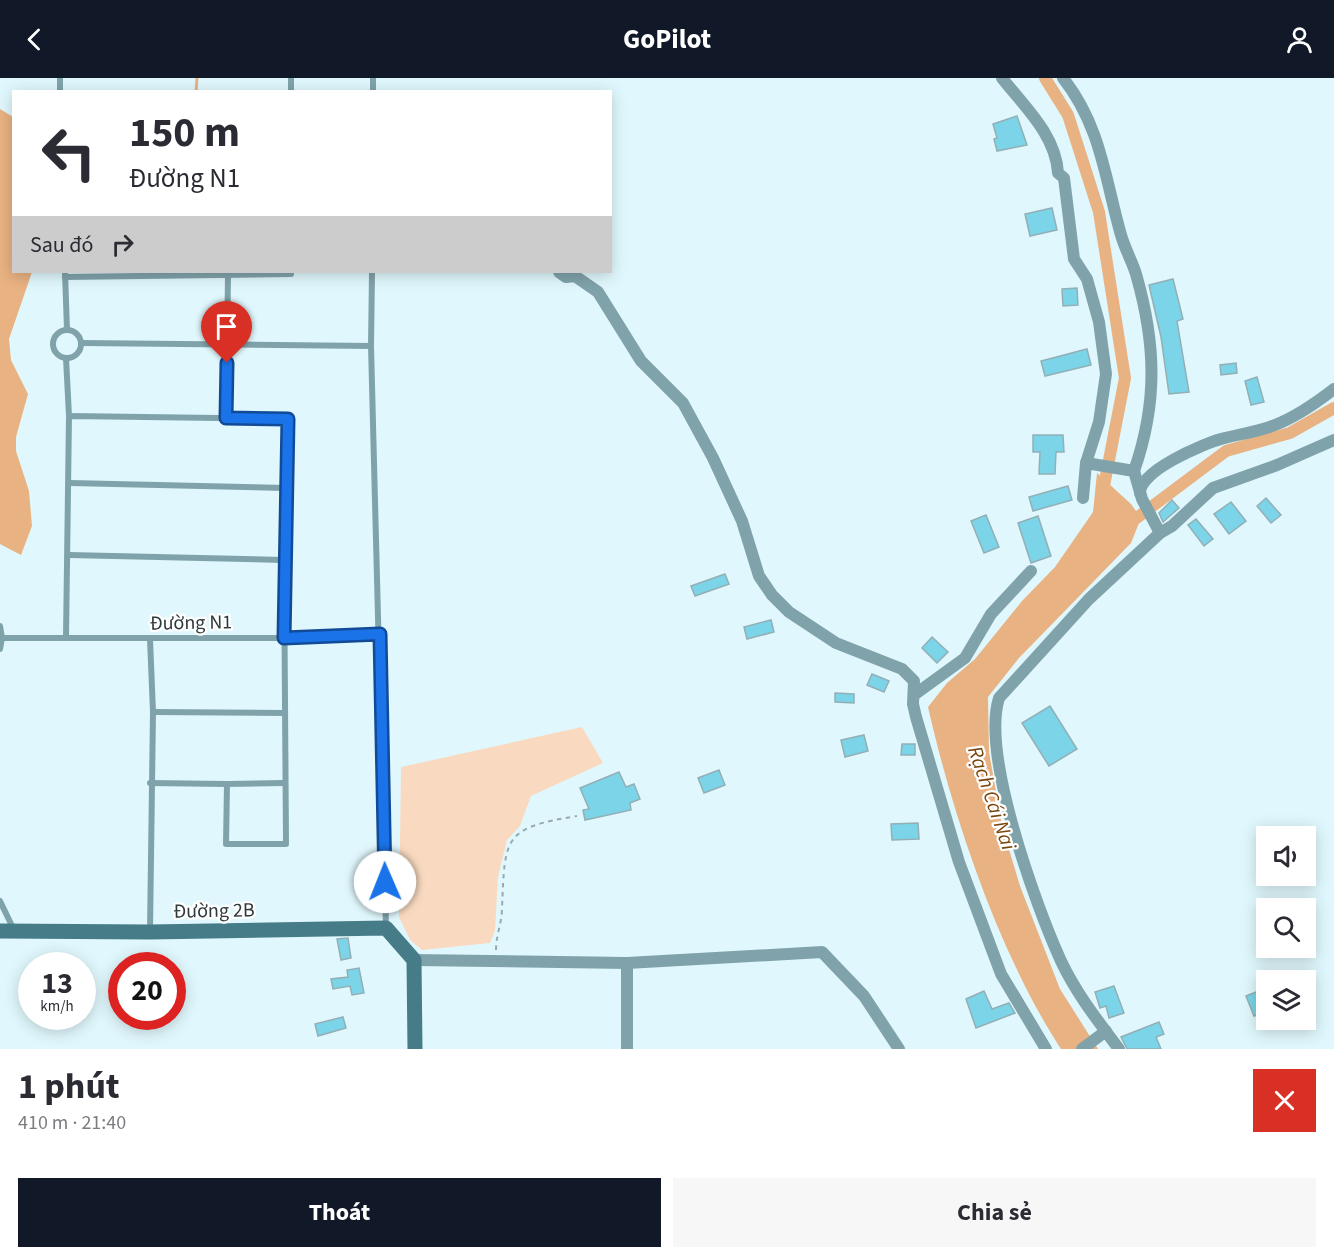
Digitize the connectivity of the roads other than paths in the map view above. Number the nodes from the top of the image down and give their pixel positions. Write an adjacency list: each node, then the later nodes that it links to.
1 (1002, 78): 17 (street)
2 (1063, 78): 18 (street)
3 (291, 273): 7 (lane)
4 (372, 273): 11 (lane)
5 (560, 273): 34 (street)
6 (65, 274): 7 (lane); 8 (lane)
7 (228, 275): 10 (lane)
8 (67, 330): 9 (lane); 12 (lane)
9 (81, 343): 10 (lane); 12 (lane)
10 (227, 345): 11 (lane); 15 (lane)
11 (371, 346): 28 (lane)
12 (66, 358): 14 (lane)
13 (1334, 389): 21 (street)
14 (69, 416): 15 (lane); 19 (lane)
15 (226, 418): 20 (lane)
16 (1334, 440): 23 (street)
17 (1088, 464): 18 (street); 22 (street)
18 (1130, 471): 21 (street)
19 (70, 483): 20 (lane); 24 (lane)
20 (285, 489): 25 (lane)
21 (1141, 496): 23 (street)
22 (1083, 498)
23 (1160, 532): 46 (street)
24 (69, 555): 25 (lane); 30 (lane)
25 (284, 560): 31 (lane)
26 (1031, 571): 34 (street)
27 (0, 626): 29 (lane)
28 (380, 634): 31 (lane, Đường N1); 41 (lane)
29 (2, 638): 30 (lane, Đường N1); 33 (lane)
30 (66, 638): 32 (lane, Đường N1)
31 (284, 638): 32 (lane, Đường N1); 36 (lane)
32 (150, 639): 35 (lane)
33 (0, 649)
34 (914, 695): 50 (street)
35 (153, 712): 36 (lane); 37 (lane)
36 (285, 713): 38 (lane)
37 (150, 783): 39 (lane); 43 (lane)
38 (284, 783): 39 (lane); 39 (lane)
39 (227, 784)
40 (0, 901): 42 (lane)
41 (386, 928): 43 (street, Đường 2B); 44 (street)
42 (7, 931): 43 (street, Đường 2B)
43 (150, 932)
44 (414, 960): 45 (street); 47 (street)
45 (627, 963): 48 (street); 49 (street)
46 (1102, 1034): 51 (street); 52 (street)
47 (415, 1049)
48 (627, 1049)
49 (899, 1049)
50 (1046, 1049)
51 (1082, 1049)
52 (1119, 1049)

